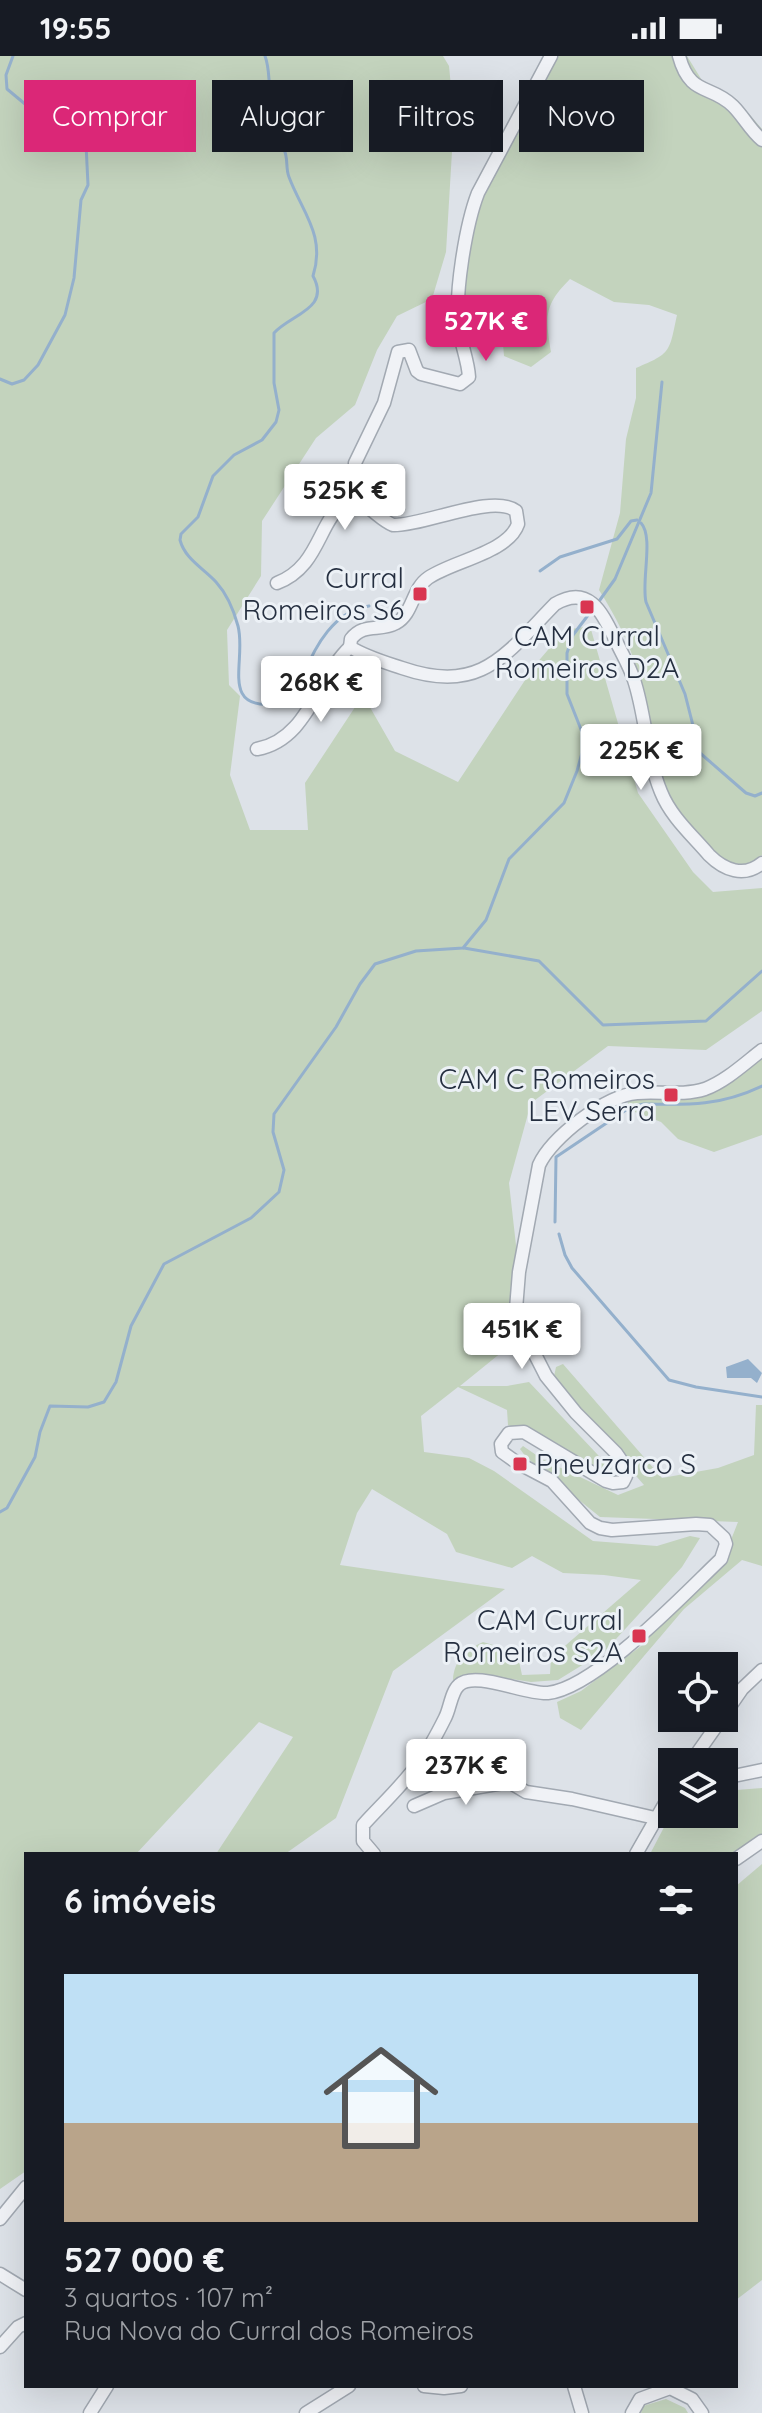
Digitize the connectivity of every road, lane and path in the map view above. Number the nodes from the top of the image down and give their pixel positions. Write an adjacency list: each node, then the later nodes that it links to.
1 (551, 56): 4 (street)
2 (679, 56): 3 (street)
3 (762, 140)
4 (354, 501): 5 (street); 6 (street)
5 (277, 583)
6 (350, 647): 7 (street); 8 (street)
7 (257, 749)
8 (762, 863)
9 (762, 1050): 18 (street)
10 (762, 1670): 11 (street)
11 (738, 1695)
12 (762, 1770): 13 (street)
13 (738, 1775)
14 (414, 1806): 16 (street)
15 (658, 1813): 16 (street)
16 (655, 1818): 19 (street)
17 (762, 1841): 20 (street)
18 (372, 1852)
19 (637, 1852)
20 (738, 1858)
21 (24, 2189): 22 (street)
22 (0, 2219)
23 (0, 2274): 24 (street)
24 (24, 2289)
25 (24, 2324): 26 (street)
26 (0, 2347)
27 (106, 2388): 30 (street)
28 (346, 2388): 31 (street)
29 (575, 2388): 32 (street)
30 (90, 2413)
31 (306, 2413)
32 (582, 2413)
33 (632, 2413): 34 (street)
34 (702, 2413)

